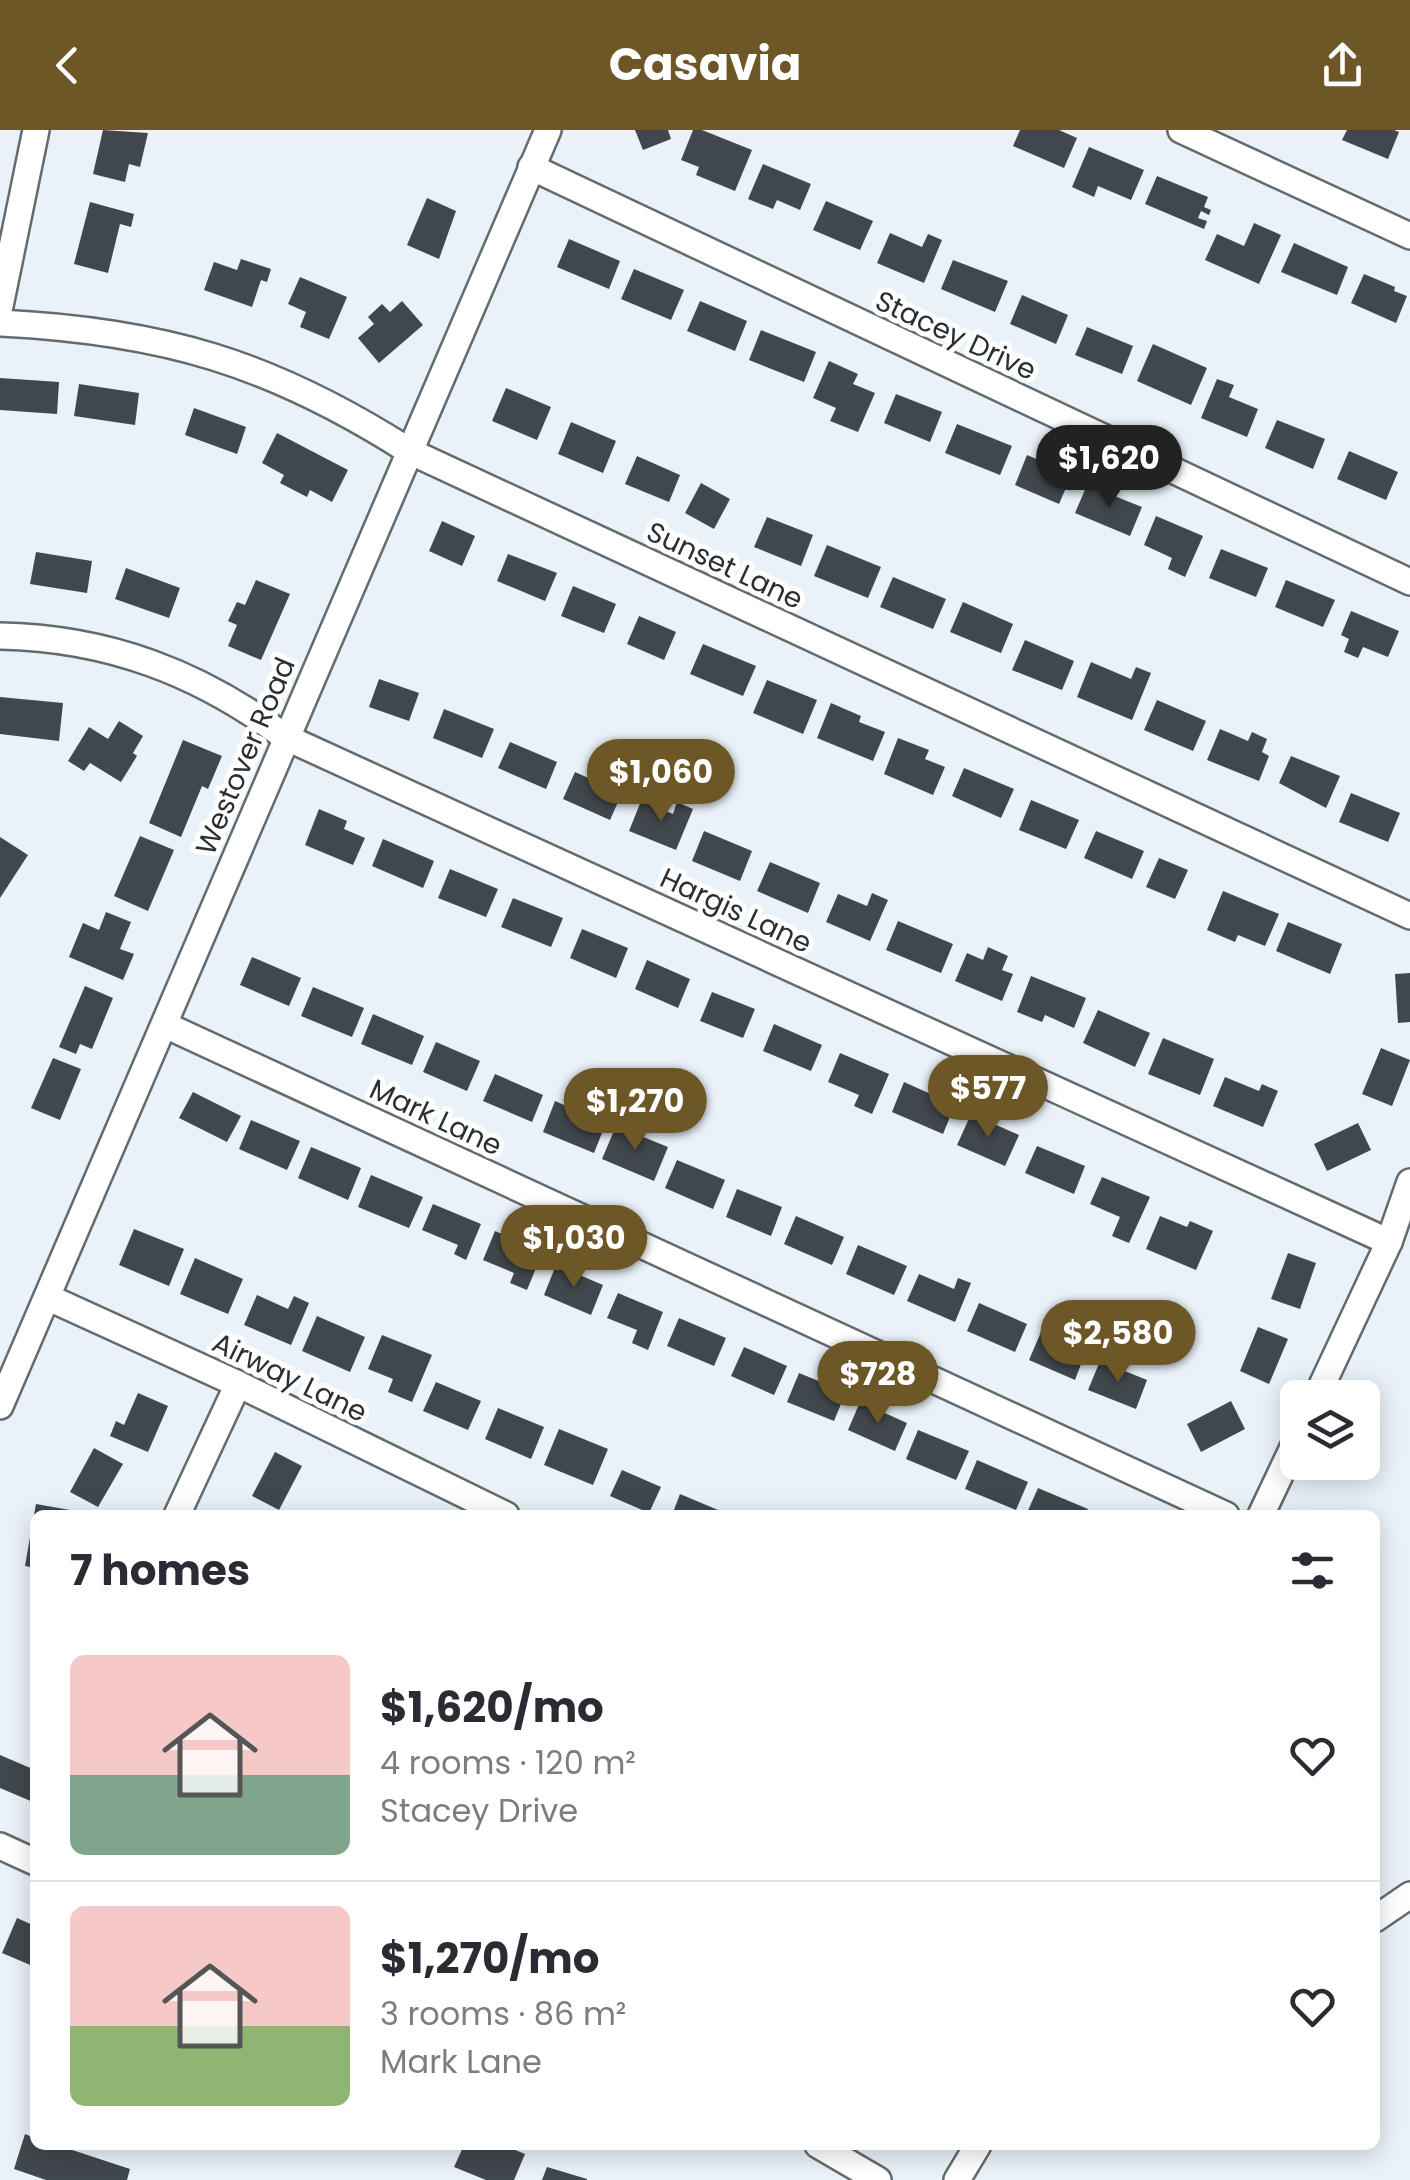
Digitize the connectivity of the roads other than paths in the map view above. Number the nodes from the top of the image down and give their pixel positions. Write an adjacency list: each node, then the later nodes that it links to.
1 (36, 130): 6 (street)
2 (548, 130): 4 (street, Westover Road)
3 (1181, 130): 5 (street)
4 (531, 167): 8 (street, Westover Road); 9 (street, Stacey Drive)
5 (1410, 236)
6 (0, 306)
7 (0, 323): 8 (street, Sunset Lane)
8 (408, 451): 11 (street, Westover Road); 12 (street, Sunset Lane)
9 (1410, 582)
10 (0, 636): 11 (street, Hargis Lane)
11 (286, 737): 13 (street, Westover Road); 15 (street, Hargis Lane)
12 (1410, 916)
13 (165, 1025): 16 (street, Westover Road); 23 (street, Mark Lane)
14 (1410, 1182): 15 (street)
15 (1389, 1242): 17 (street)
16 (46, 1297): 18 (street, Airway Lane); 19 (street, Westover Road)
17 (1324, 1380)
18 (238, 1384): 21 (street); 22 (street, Airway Lane)
19 (0, 1406)
20 (1280, 1475): 24 (street)
21 (179, 1510)
22 (496, 1510)
23 (1215, 1510)
24 (1263, 1510)
25 (0, 1846): 26 (street)
26 (30, 1860)
27 (1410, 1895): 28 (street)
28 (1380, 1916)
29 (827, 2150): 31 (street)
30 (975, 2150): 32 (street)
31 (878, 2180)
32 (958, 2180)

